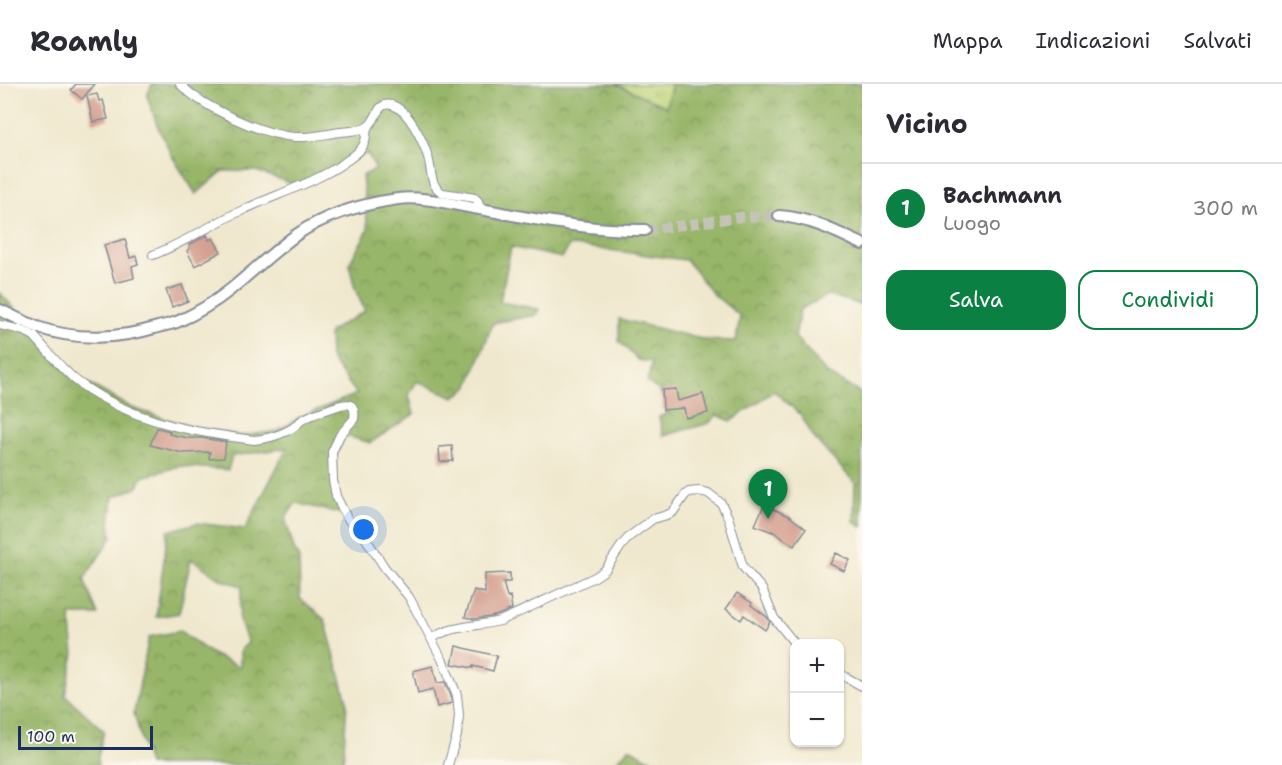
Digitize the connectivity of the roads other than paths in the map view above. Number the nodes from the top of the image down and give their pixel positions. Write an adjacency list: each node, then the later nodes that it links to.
1 (180, 84): 2 (street)
2 (367, 127): 3 (street); 7 (street)
3 (480, 209): 5 (main road); 8 (main road)
4 (779, 216): 6 (main road)
5 (645, 230)
6 (862, 244)
7 (153, 255)
8 (0, 311)
9 (0, 325): 10 (street)
10 (432, 639): 11 (street); 14 (street)
11 (791, 639)
12 (844, 676): 13 (street)
13 (862, 687)
14 (448, 765)

